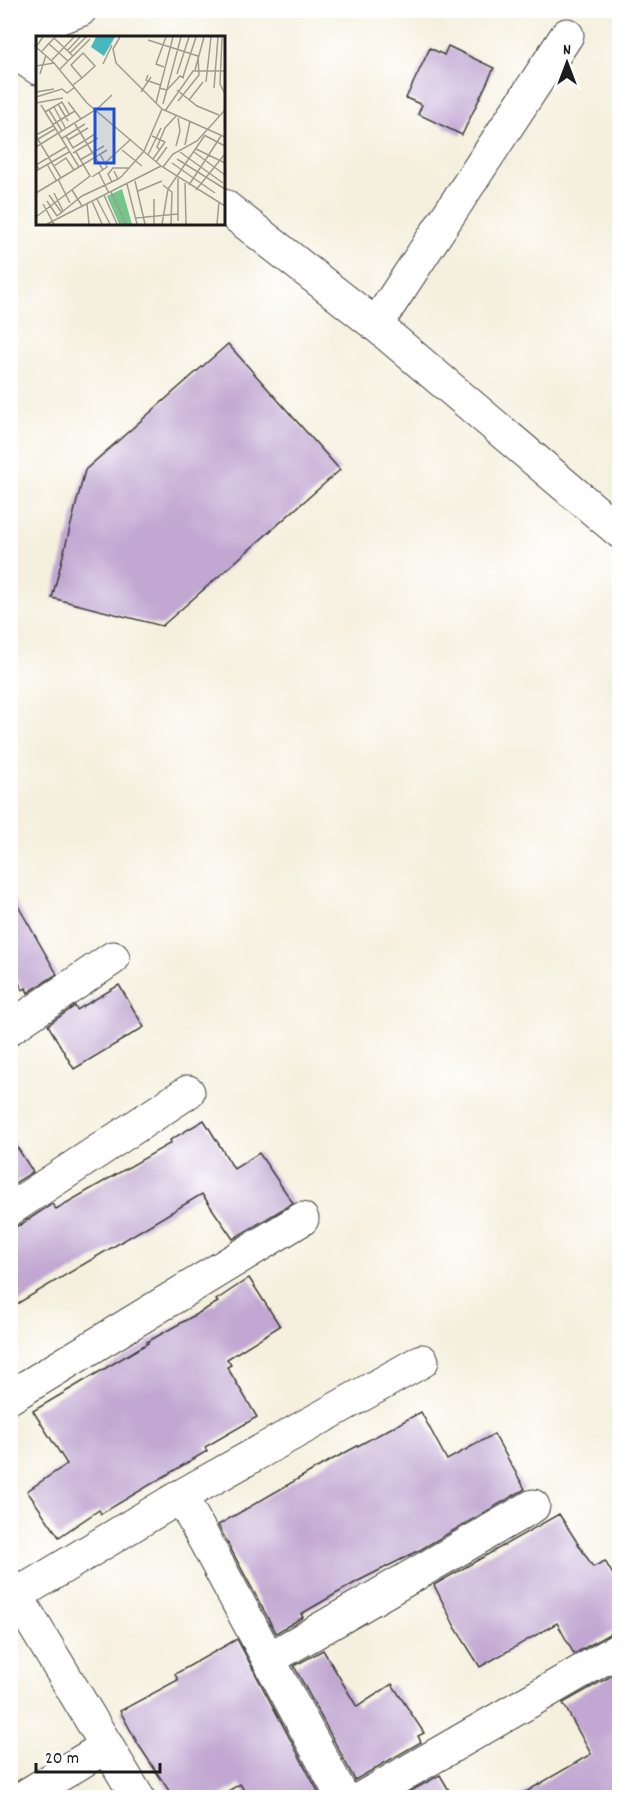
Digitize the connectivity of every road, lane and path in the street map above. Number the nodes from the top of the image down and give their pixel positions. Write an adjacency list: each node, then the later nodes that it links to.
1 (80, 10): 2 (street)
2 (10, 35)
3 (567, 35): 7 (street)
4 (10, 49): 5 (street)
5 (36, 67)
6 (225, 207): 7 (street)
7 (376, 325): 8 (street)
8 (620, 532)
9 (113, 958): 10 (street)
10 (10, 1028)
11 (188, 1092): 12 (street)
12 (10, 1209)
13 (302, 1219): 15 (street)
14 (422, 1361): 16 (street)
15 (10, 1398)
16 (181, 1496): 18 (street); 20 (street)
17 (533, 1506): 20 (street)
18 (13, 1593): 21 (street)
19 (620, 1649): 25 (street)
20 (269, 1659): 24 (street)
21 (107, 1746): 22 (street); 23 (street)
22 (22, 1797)
23 (138, 1797)
24 (343, 1797)
25 (362, 1797)

